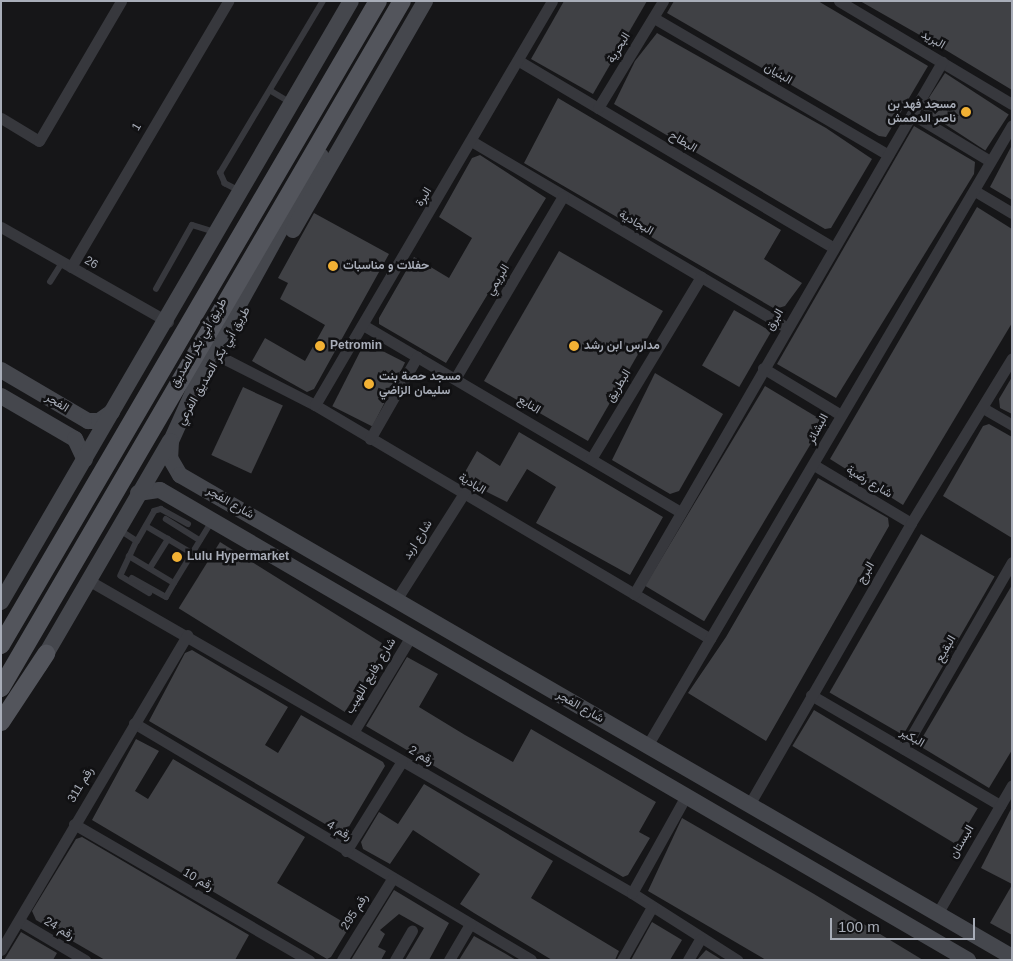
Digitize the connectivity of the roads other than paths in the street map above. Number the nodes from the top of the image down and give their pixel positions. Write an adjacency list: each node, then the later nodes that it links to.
1 (121, 1): 20 (street)
2 (228, 1): 32 (street, 1)
3 (324, 1): 15 (lane)
4 (351, 1): 17 (street)
5 (362, 1): 17 (street)
6 (378, 1): 87 (main road, طريق أبي بكر الصديق)
7 (403, 1): 54 (street); 89 (main road, طريق أبي بكر الصديق)
8 (425, 1): 39 (street, طريق أبي بكر الصديق الفرعي)
9 (552, 1): 13 (street, البرة)
10 (663, 1): 12 (street, البحرية)
11 (839, 1): 14 (street, البريد)
12 (654, 18): 18 (street, البحرية); 23 (street, البنيان)
13 (519, 61): 18 (street, البطاح); 22 (street, البرة)
14 (942, 62): 16 (street, البريد); 19 (street, البرق)
15 (273, 92): 17 (lane); 26 (lane)
16 (1012, 104)
17 (295, 105): 26 (street)
18 (598, 108): 31 (street, البطاح)
19 (912, 114): 23 (street, البرق); 24 (street)
20 (1, 118)
21 (1012, 125): 24 (street, البشائر)
22 (472, 142): 27 (street, البجادية); 37 (street, البرة)
23 (888, 155): 31 (street, البرق)
24 (990, 161): 25 (street, البشائر)
25 (975, 191): 28 (street); 50 (street, البشائر)
26 (241, 192): 30 (street)
27 (563, 196): 33 (street, البجادية); 44 (street, البريمي)
28 (1012, 213)
29 (1, 228): 32 (street, 26)
30 (216, 233): 35 (lane); 36 (street)
31 (832, 247): 38 (street, البرق)
32 (66, 265): 34 (lane); 36 (street, 26)
33 (701, 277): 38 (street, البجادية); 55 (street, البطريق)
34 (50, 282)
35 (156, 289)
36 (168, 322): 49 (street)
37 (363, 325): 40 (street, النابع); 47 (street, البرة)
38 (787, 328): 42 (street, البرق)
39 (219, 356): 47 (street, البادية); 54 (street, طريق أبي بكر الصديق الفرعي)
40 (417, 357): 44 (street, النابع); 53 (street)
41 (1012, 358): 48 (street, البرج)
42 (763, 368): 50 (street); 61 (street, البرق)
43 (1, 370): 46 (street, الفجر)
44 (456, 377): 55 (street, النابع)
45 (1, 396): 51 (street, الفجر)
46 (48, 397): 49 (street, الفجر); 51 (street)
47 (315, 405): 53 (street, البادية)
48 (983, 408): 52 (street); 64 (street, البرج)
49 (114, 411): 56 (street)
50 (841, 415): 57 (street, البشائر)
51 (37, 417): 56 (street, الفجر)
52 (1012, 425)
53 (370, 439): 59 (street, البادية)
54 (171, 441): 58 (street, طريق أبي بكر الصديق الفرعي); 60 (street, شارع الفجر)
55 (591, 459): 61 (street, النابع)
56 (85, 460): 71 (street)
57 (814, 465): 64 (street, شارع رضية); 86 (street, البشائر)
58 (138, 492): 62 (street, شارع الفجر); 67 (street, طريق أبي بكر الصديق الفرعي)
59 (463, 495): 80 (street, البادية); 81 (street, شارع اربد)
60 (226, 501): 62 (street); 81 (street, شارع الفجر)
61 (680, 512): 80 (street, البرق)
62 (209, 518): 69 (lane); 85 (street, شارع الفجر)
63 (166, 519): 69 (lane)
64 (910, 523): 90 (street, البرج)
65 (188, 524): 66 (lane)
66 (146, 526): 68 (lane); 70 (lane)
67 (116, 528): 70 (lane); 77 (street, طريق أبي بكر الصديق الفرعي)
68 (168, 539): 72 (lane); 75 (lane)
69 (200, 540): 72 (lane)
70 (137, 541): 73 (lane)
71 (36, 542): 82 (street); 83 (street)
72 (192, 553): 78 (lane)
73 (129, 556): 75 (lane); 79 (lane)
74 (1012, 562): 96 (street, البقيع)
75 (150, 568): 78 (lane)
76 (132, 578): 78 (lane)
77 (88, 580): 84 (street, رقم 2); 88 (street, طريق أبي بكر الصديق الفرعي)
78 (174, 583)
79 (148, 593)
80 (634, 594): 86 (street, البادية)
81 (396, 600): 95 (street, شارع الفجر)
82 (1, 602)
83 (1, 616)
84 (187, 635): 92 (street, رقم 311); 94 (street, رقم 2)
85 (411, 636): 94 (street, شارع رفايع اللهيب); 99 (street, شارع الفجر)
86 (710, 639): 95 (street, البشائر)
87 (1, 645)
88 (46, 654): 91 (main road); 93 (street, طريق أبي بكر الصديق الفرعي)
89 (1, 688)
90 (811, 695): 96 (street, البكير); 100 (street, البرج)
91 (1, 722)
92 (134, 723): 102 (street, رقم 311); 103 (street, رقم 4)
93 (1, 730)
94 (354, 730): 97 (street, رقم 2)
95 (647, 746): 100 (street, شارع الفجر)
96 (904, 749): 101 (street, البكير)
97 (402, 761): 103 (street); 105 (street, رقم 2)
98 (1012, 785): 101 (street, البستان)
99 (686, 796): 105 (street); 124 (street, شارع الفجر)
100 (749, 804): 107 (street, شارع الفجر)
101 (1000, 805): 107 (street, البستان)
102 (74, 824): 108 (street, رقم 311); 116 (street, رقم 10)
103 (346, 852): 104 (street, رقم 4)
104 (392, 879): 109 (street, رقم 4); 117 (street, رقم 295)
105 (632, 893): 106 (street, رقم 2)
106 (652, 907): 111 (street, رقم 2); 121 (street)
107 (937, 914): 114 (street, شارع الفجر)
108 (20, 921): 112 (street, رقم 311); 113 (street, رقم 24)
109 (470, 924): 119 (street); 120 (street, رقم 4)
110 (412, 931): 118 (street)
111 (700, 939): 122 (street); 123 (street, رقم 2)
112 (1, 950)
113 (64, 955): 115 (street, رقم 24)
114 (1012, 957)
115 (85, 960)
116 (309, 960)
117 (342, 960)
118 (395, 960)
119 (449, 960)
120 (531, 960)
121 (622, 960)
122 (688, 960)
123 (737, 960)
124 (968, 960)

